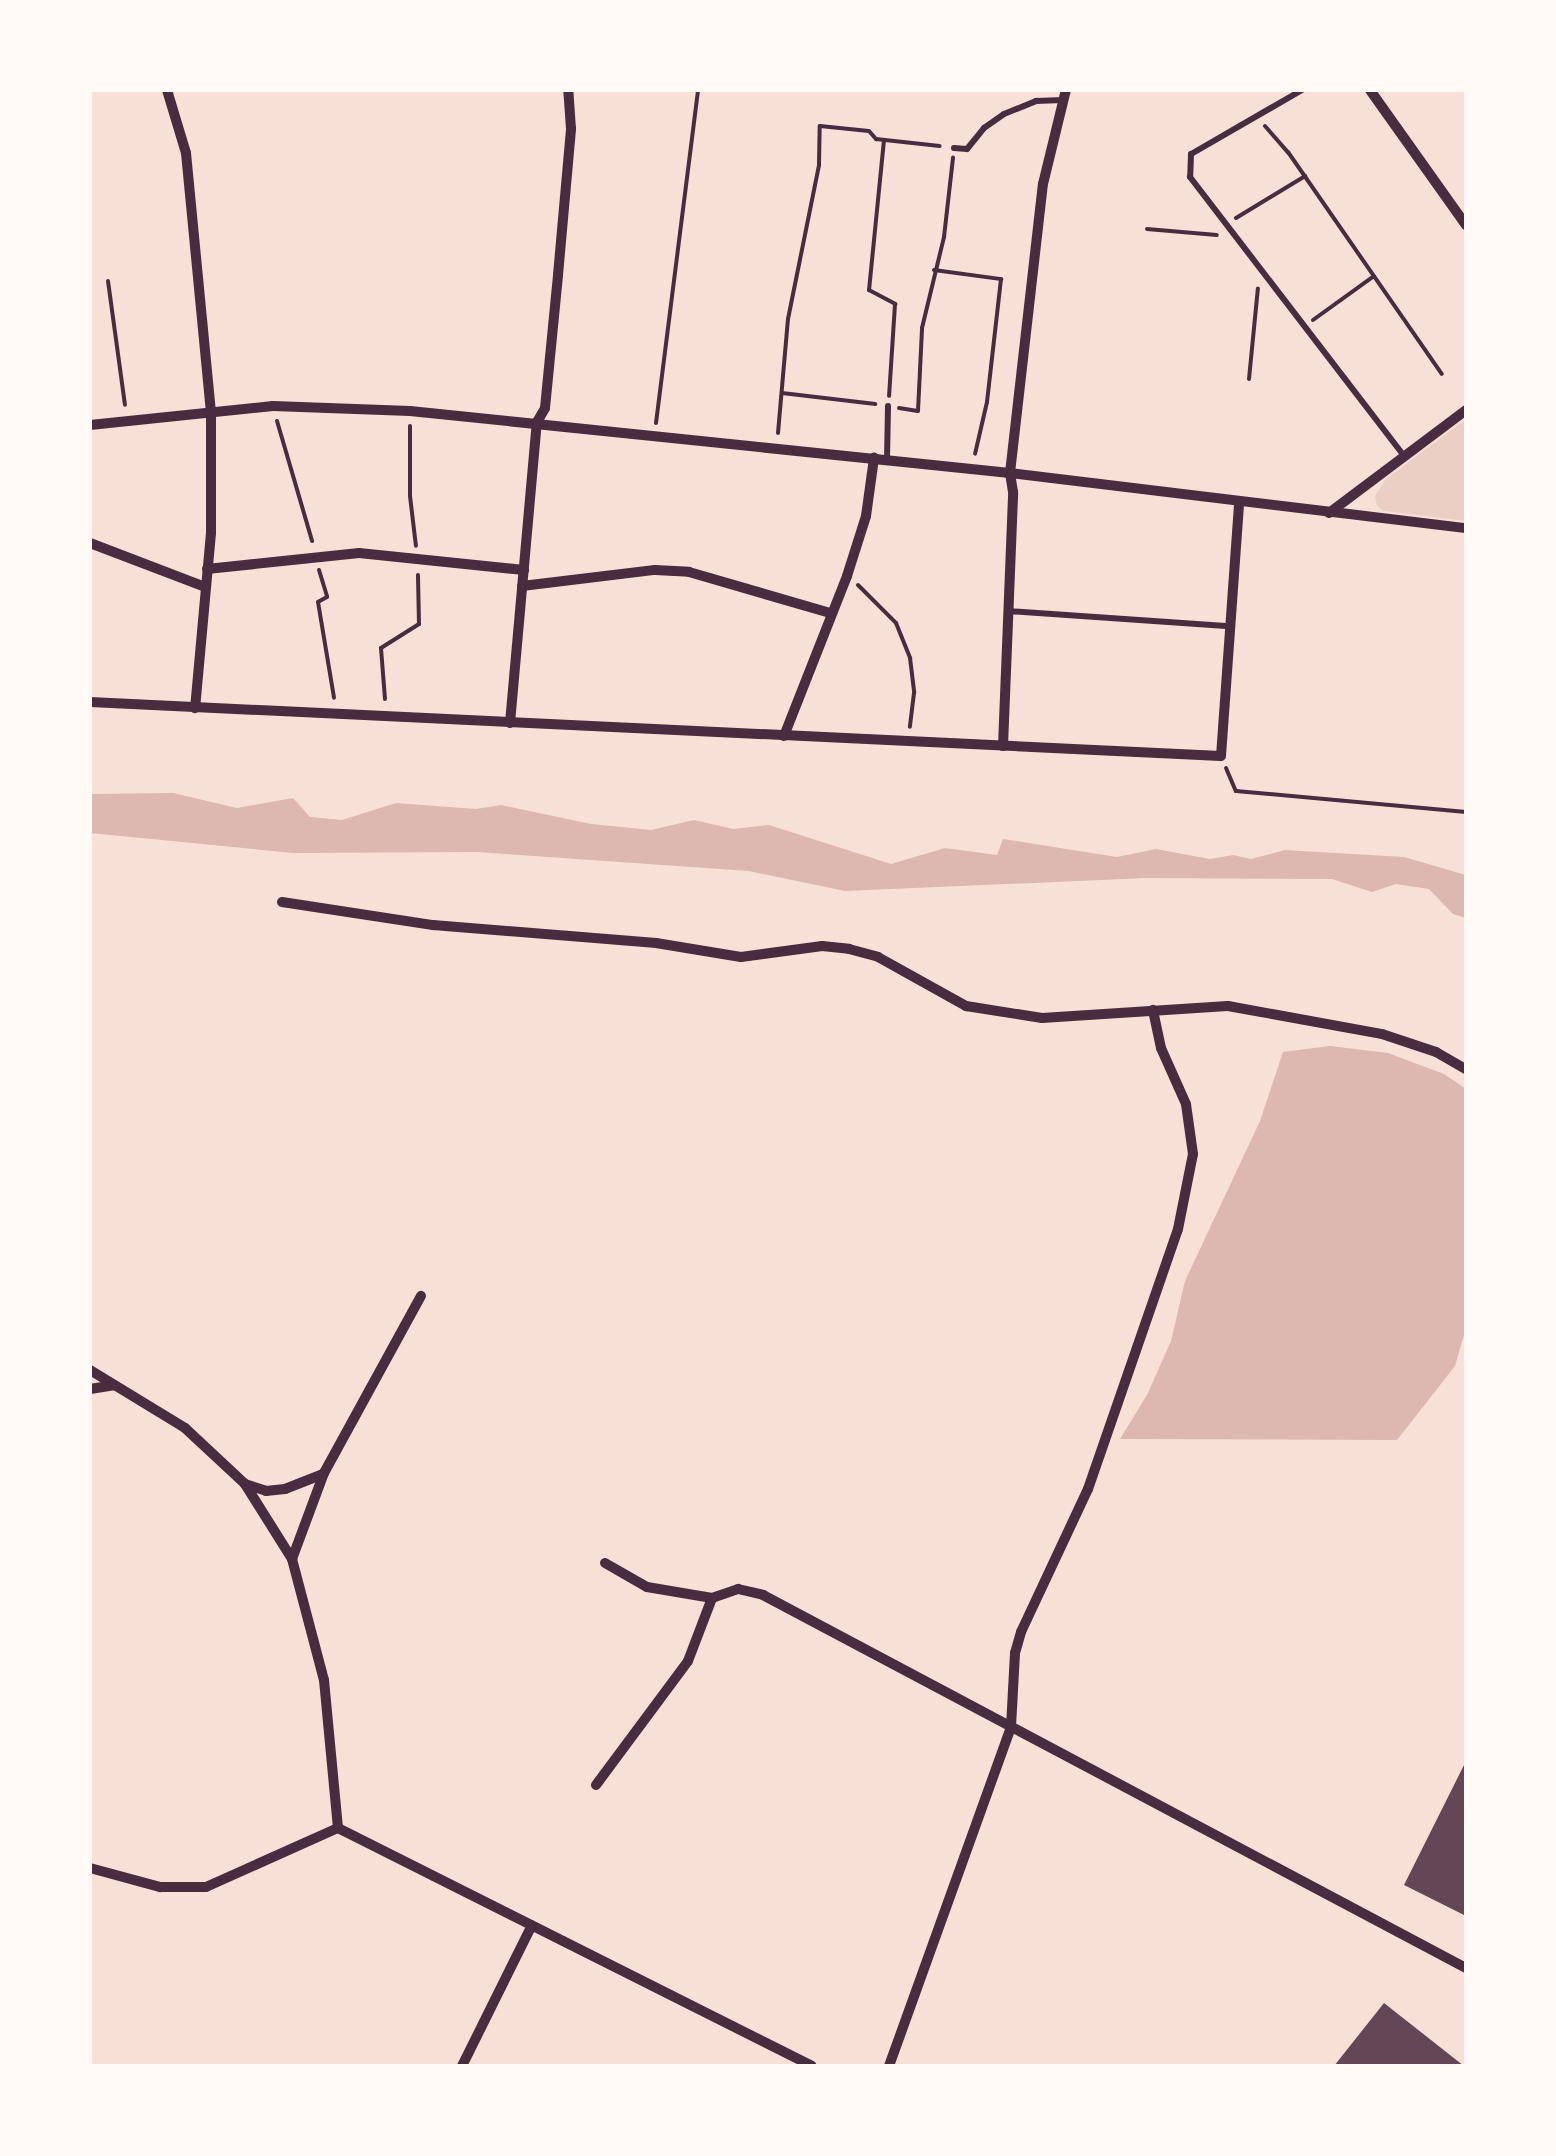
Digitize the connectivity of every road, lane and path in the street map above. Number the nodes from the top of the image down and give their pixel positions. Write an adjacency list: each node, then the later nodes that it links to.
1 (167, 90): 25 (street)
2 (568, 90): 27 (street)
3 (698, 90): 29 (path)
4 (1302, 90): 7 (lane)
5 (1370, 90): 12 (street)
6 (1064, 95): 9 (lane); 34 (street)
7 (1253, 118): 10 (path); 11 (lane)
8 (884, 140): 9 (path); 22 (path); 23 (path)
9 (954, 148): 16 (path)
10 (1305, 176): 11 (path); 17 (path)
11 (1226, 224): 14 (lane)
12 (1466, 224)
13 (1147, 229): 14 (path)
14 (1236, 237): 15 (lane)
15 (1260, 268): 19 (lane); 21 (path)
16 (934, 270): 23 (path); 33 (path)
17 (1374, 276): 19 (path); 20 (path)
18 (108, 281): 26 (path)
19 (1304, 326): 31 (lane)
20 (1442, 374)
21 (1249, 379)
22 (782, 393): 23 (path); 30 (path)
23 (888, 406): 32 (lane)
24 (1466, 410): 31 (street)
25 (210, 412): 26 (street); 27 (street); 39 (street)
26 (128, 420): 28 (street)
27 (537, 422): 29 (street); 40 (street)
28 (90, 425)
29 (655, 434): 30 (street)
30 (776, 448): 32 (street)
31 (1404, 456): 36 (street)
32 (880, 459): 33 (street); 41 (street)
33 (974, 469): 34 (street)
34 (1010, 473): 35 (street); 44 (street)
35 (1238, 502): 36 (street); 46 (street)
36 (1328, 513): 37 (street)
37 (1466, 528)
38 (90, 544): 43 (street)
39 (207, 569): 40 (street); 43 (street)
40 (524, 570): 42 (street)
41 (846, 576): 45 (street); 51 (path)
42 (522, 586): 45 (street); 49 (street)
43 (205, 588): 48 (street)
44 (1008, 611): 46 (lane); 52 (street)
45 (830, 613): 50 (street)
46 (1229, 626): 53 (street)
47 (90, 702): 48 (street)
48 (195, 708): 49 (street)
49 (510, 723): 50 (street)
50 (784, 736): 51 (street)
51 (908, 742): 52 (street)
52 (1003, 746): 53 (street)
53 (1221, 756): 54 (path)
54 (1466, 812)
55 (282, 902): 56 (street)
56 (1153, 1010): 57 (street); 67 (street)
57 (1466, 1070)
58 (421, 1296): 62 (street)
59 (90, 1370): 60 (street)
60 (115, 1384): 61 (street); 63 (street)
61 (90, 1389)
62 (324, 1473): 63 (street); 64 (street)
63 (245, 1484): 64 (street)
64 (292, 1559): 69 (street)
65 (605, 1563): 66 (street)
66 (712, 1598): 67 (street); 68 (street)
67 (1011, 1726): 72 (street); 75 (street)
68 (596, 1785)
69 (338, 1828): 70 (street); 71 (street)
70 (90, 1868)
71 (532, 1925): 73 (street); 74 (street)
72 (1466, 1968)
73 (462, 2066)
74 (812, 2066)
75 (888, 2066)

